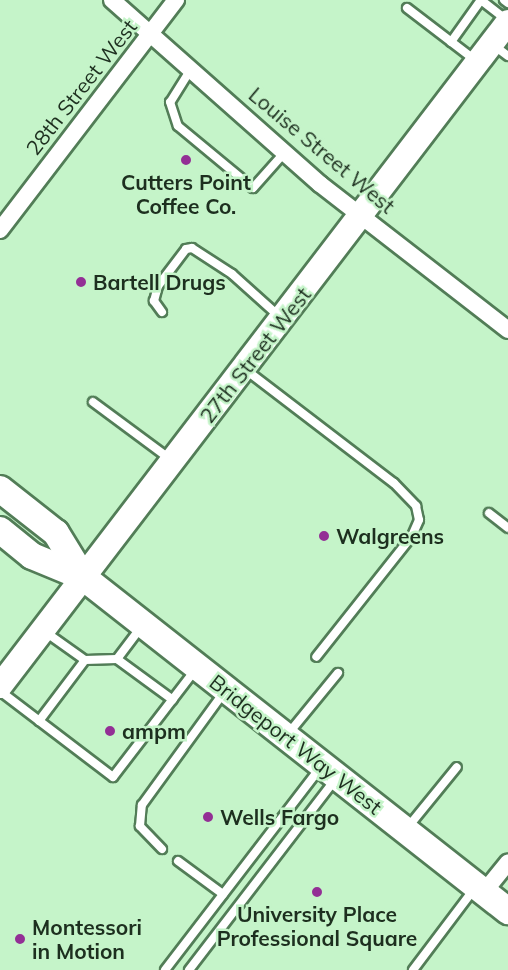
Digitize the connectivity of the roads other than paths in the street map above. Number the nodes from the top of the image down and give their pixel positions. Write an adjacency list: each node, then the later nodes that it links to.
1 (112, 0): 7 (street, Louise Street West)
2 (176, 0): 7 (street, 28th Street West)
3 (504, 0): 4 (lane)
4 (508, 3)
5 (407, 8): 8 (lane)
6 (508, 22): 8 (lane); 9 (street, 27th Street West)
7 (151, 33): 10 (street, Louise Street West); 13 (street, 28th Street West)
8 (451, 42): 9 (lane)
9 (493, 54): 12 (street, 27th Street West)
10 (191, 69): 11 (street, Louise Street West); 11 (lane)
11 (285, 152): 12 (street, Louise Street West)
12 (363, 215): 15 (street, 27th Street West); 16 (street, Louise Street West)
13 (0, 230)
14 (162, 312): 15 (lane)
15 (282, 319): 17 (street, 27th Street West)
16 (508, 330)
17 (244, 368): 19 (street, 27th Street West); 27 (lane)
18 (93, 402): 19 (lane)
19 (173, 462): 24 (street, 27th Street West)
20 (0, 489): 24 (main road, Bridgeport Way West)
21 (489, 513): 22 (lane)
22 (508, 528)
23 (0, 530): 24 (main road, Bridgeport Way West)
24 (83, 578): 25 (main road, Bridgeport Way West); 26 (street, 27th Street West)
25 (143, 625): 28 (lane); 30 (main road, Bridgeport Way West)
26 (43, 630): 29 (lane); 32 (street, 27th Street West)
27 (316, 657)
28 (117, 658): 29 (lane); 34 (lane)
29 (85, 660): 35 (lane)
30 (198, 668): 33 (main road, Bridgeport Way West); 34 (lane)
31 (338, 673): 36 (lane)
32 (0, 688): 35 (lane)
33 (226, 689): 36 (main road, Bridgeport Way West); 40 (lane)
34 (173, 699): 35 (lane)
35 (39, 721)
36 (286, 736): 38 (main road, Bridgeport Way West)
37 (458, 767): 39 (lane)
38 (330, 771): 39 (main road, Bridgeport Way West); 44 (lane); 47 (lane)
39 (406, 831): 43 (main road, Bridgeport Way West)
40 (162, 849)
41 (178, 861): 44 (lane)
42 (508, 862): 43 (street)
43 (480, 889): 45 (main road, Bridgeport Way West); 48 (lane)
44 (223, 894): 46 (lane)
45 (508, 911)
46 (165, 970)
47 (189, 970)
48 (412, 970)

